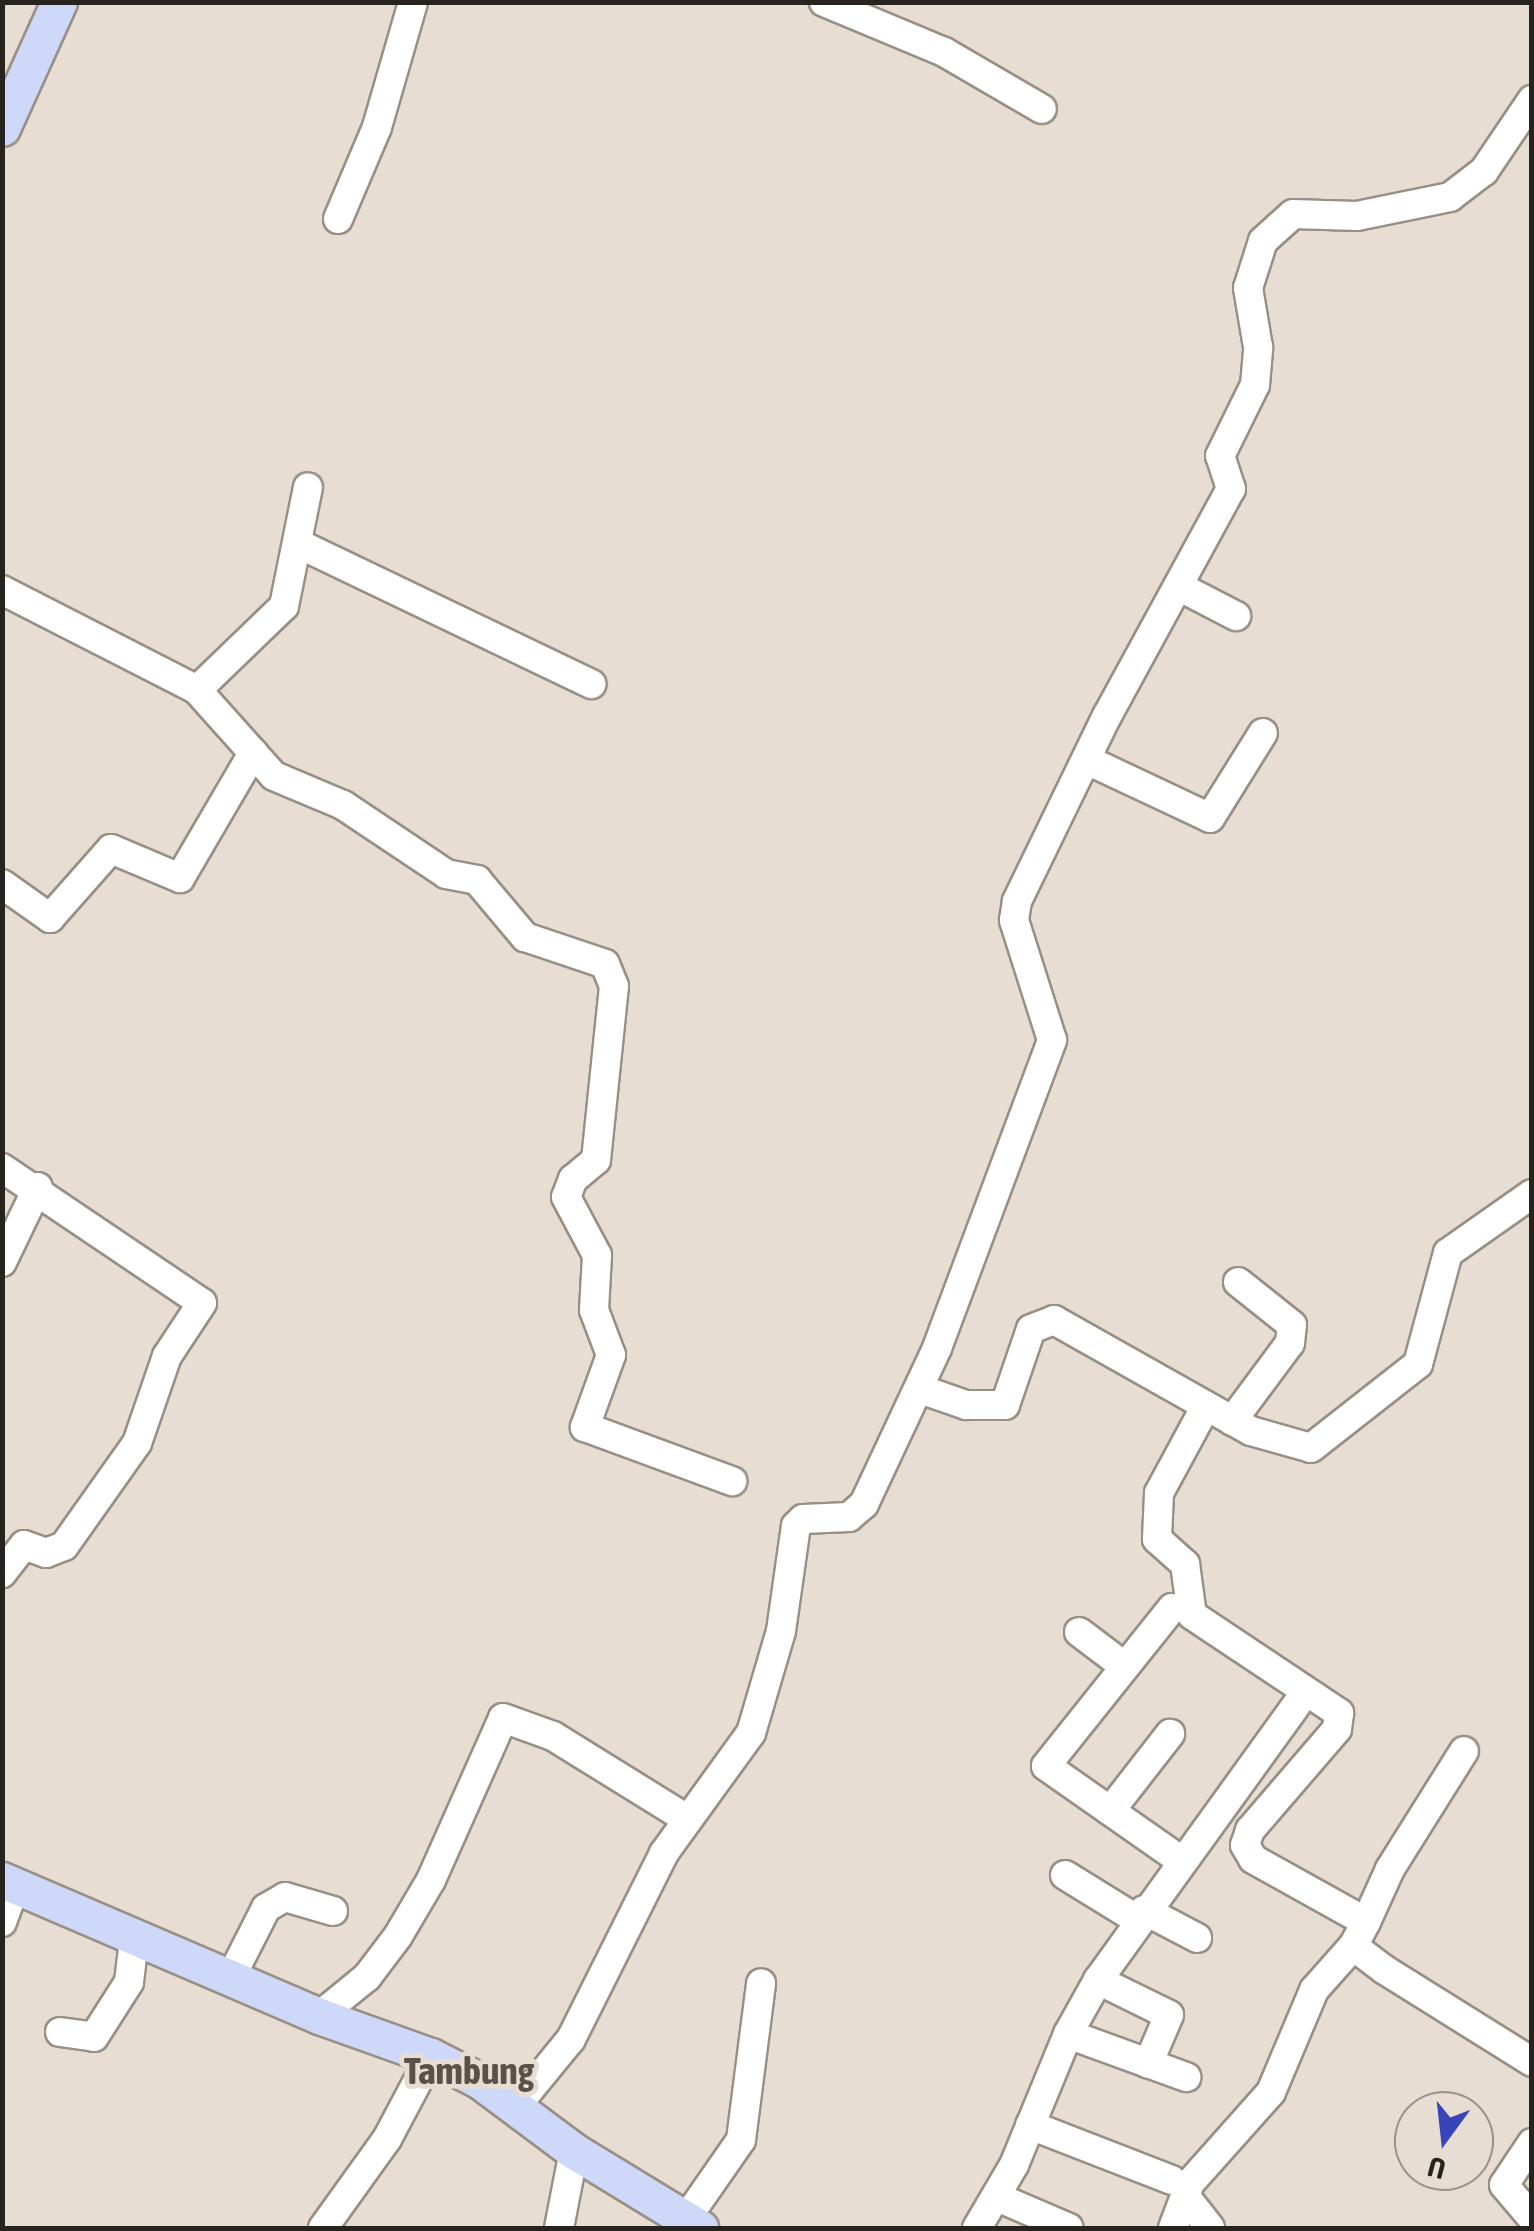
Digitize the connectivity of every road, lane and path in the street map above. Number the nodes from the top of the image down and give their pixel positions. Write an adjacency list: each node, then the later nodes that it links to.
1 (59, 2): 6 (main road)
2 (413, 2): 7 (street)
3 (824, 2): 5 (street)
4 (1532, 100): 10 (street)
5 (1042, 109)
6 (2, 128)
7 (338, 220)
8 (308, 488): 9 (street)
9 (300, 545): 13 (street); 14 (street)
10 (1182, 588): 12 (street); 17 (street)
11 (2, 590): 14 (street)
12 (1236, 616)
13 (590, 684)
14 (197, 690): 16 (street)
15 (1263, 733): 17 (street)
16 (254, 753): 18 (street); 27 (street)
17 (1087, 760): 24 (street)
18 (2, 884)
19 (2, 1168): 20 (street)
20 (38, 1188): 22 (street); 28 (street)
21 (1532, 1194): 26 (street)
22 (2, 1262)
23 (1238, 1282): 26 (street)
24 (920, 1389): 25 (street); 36 (street)
25 (1206, 1406): 26 (street); 43 (street)
26 (1232, 1420)
27 (732, 1481)
28 (2, 1573)
29 (1172, 1608): 31 (street)
30 (1078, 1632): 31 (street)
31 (1124, 1666): 35 (street)
32 (1297, 1704): 37 (street)
33 (1170, 1734): 35 (street)
34 (1464, 1751): 43 (street)
35 (1110, 1811): 37 (street)
36 (685, 1818): 49 (street); 56 (street)
37 (1180, 1860): 41 (street)
38 (1065, 1876): 41 (street)
39 (9, 1883): 42 (street); 45 (main road)
40 (333, 1912): 46 (street)
41 (1141, 1915): 44 (street); 47 (street)
42 (2, 1922)
43 (1360, 1934): 53 (street); 60 (street)
44 (1197, 1938)
45 (134, 1940): 46 (main road); 50 (street)
46 (231, 1976): 49 (main road)
47 (1098, 1980): 51 (street); 54 (street)
48 (761, 1983): 63 (street)
49 (319, 2016): 52 (main road)
50 (60, 2032)
51 (1068, 2034): 54 (street); 57 (street)
52 (431, 2056): 56 (main road); 64 (street)
53 (1532, 2062)
54 (1148, 2064): 55 (street)
55 (1186, 2077)
56 (517, 2105): 59 (main road)
57 (1030, 2125): 60 (street); 61 (street)
58 (1532, 2143): 62 (street)
59 (574, 2151): 63 (main road); 65 (street)
60 (1179, 2188): 68 (street); 69 (street)
61 (997, 2197): 66 (street); 67 (street)
62 (1532, 2218)
63 (693, 2224)
64 (323, 2228)
65 (559, 2228)
66 (977, 2228)
67 (1069, 2228)
68 (1173, 2228)
69 (1210, 2228)

